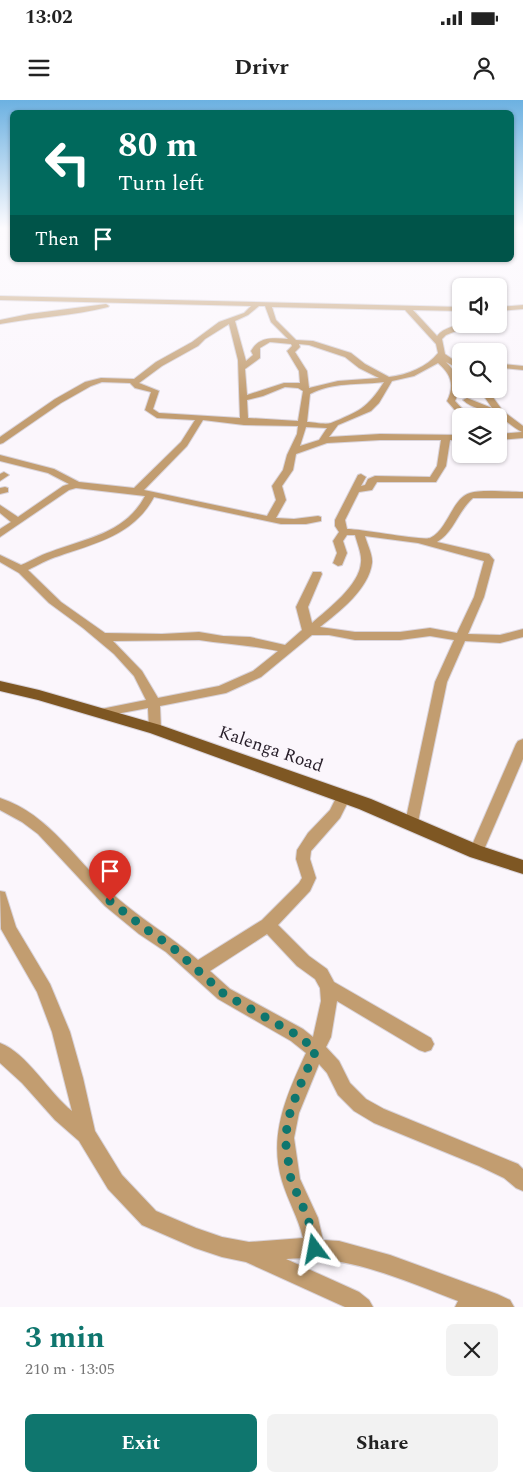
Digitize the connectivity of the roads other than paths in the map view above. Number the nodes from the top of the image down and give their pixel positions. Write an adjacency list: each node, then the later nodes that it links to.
1 (0, 298): 2 (street)
2 (120, 301): 3 (street); 10 (street)
3 (257, 304): 4 (street); 9 (street)
4 (268, 304): 6 (street); 12 (street)
5 (523, 307): 7 (street)
6 (407, 308): 8 (street); 13 (street)
7 (507, 308)
8 (452, 309)
9 (231, 319): 17 (street); 20 (street)
10 (0, 322)
11 (452, 330): 13 (street)
12 (294, 343): 17 (street); 19 (street); 21 (street)
13 (439, 343): 14 (street)
14 (439, 357): 15 (street); 19 (street); 24 (street)
15 (452, 364)
16 (507, 366): 18 (street)
17 (241, 368): 22 (street)
18 (523, 368)
19 (389, 380): 21 (street); 30 (street)
20 (132, 381): 26 (street); 35 (street)
21 (307, 389): 22 (street); 29 (street)
22 (243, 398): 28 (street)
23 (468, 400): 25 (street)
24 (457, 408)
25 (484, 408)
26 (200, 418): 28 (street); 43 (street)
27 (507, 418): 31 (street)
28 (244, 422): 29 (street)
29 (300, 424): 30 (street); 38 (street)
30 (331, 426): 36 (street)
31 (523, 430)
32 (523, 435): 33 (street)
33 (507, 436)
34 (452, 437): 36 (street)
35 (0, 441)
36 (322, 441): 38 (street)
37 (452, 444): 42 (street)
38 (292, 452): 47 (street)
39 (0, 458): 41 (street)
40 (360, 477): 42 (street)
41 (76, 485): 43 (street); 49 (street)
42 (354, 489): 51 (street)
43 (136, 492): 44 (street)
44 (151, 494): 47 (street); 57 (street)
45 (523, 495): 54 (street)
46 (0, 508): 49 (street)
47 (270, 519): 48 (street)
48 (318, 519)
49 (16, 523): 50 (street); 53 (street)
50 (0, 527)
51 (344, 532): 52 (street); 56 (street)
52 (359, 532): 54 (street); 59 (street)
53 (0, 534)
54 (422, 541): 62 (street)
55 (0, 558): 57 (street)
56 (338, 562)
57 (22, 569): 61 (street)
58 (317, 574): 59 (street)
59 (308, 631): 62 (street); 63 (street)
60 (523, 633): 62 (street)
61 (99, 637): 63 (street); 65 (street)
62 (461, 637): 71 (street)
63 (287, 649): 65 (street)
64 (0, 686): 66 (main road, Kalenga Road)
65 (154, 703): 66 (street); 67 (street)
66 (100, 713): 67 (main road, Kalenga Road)
67 (155, 729): 69 (main road, Kalenga Road)
68 (523, 744): 72 (street)
69 (344, 796): 71 (main road, Kalenga Road); 75 (street)
70 (0, 803): 77 (street)
71 (412, 823): 72 (main road, Kalenga Road)
72 (476, 852): 73 (main road, Kalenga Road)
73 (523, 867)
74 (0, 897): 76 (street)
75 (268, 925): 77 (street); 78 (street)
76 (5, 928): 82 (street)
77 (198, 970): 80 (street)
78 (328, 987): 79 (street); 80 (street)
79 (425, 1044)
80 (316, 1050): 83 (street); 84 (street)
81 (0, 1051): 82 (street)
82 (86, 1134): 85 (street)
83 (523, 1181)
84 (315, 1249): 85 (street); 86 (street)
85 (249, 1252): 87 (street)
86 (496, 1304): 88 (street)
87 (362, 1307)
88 (466, 1307)

